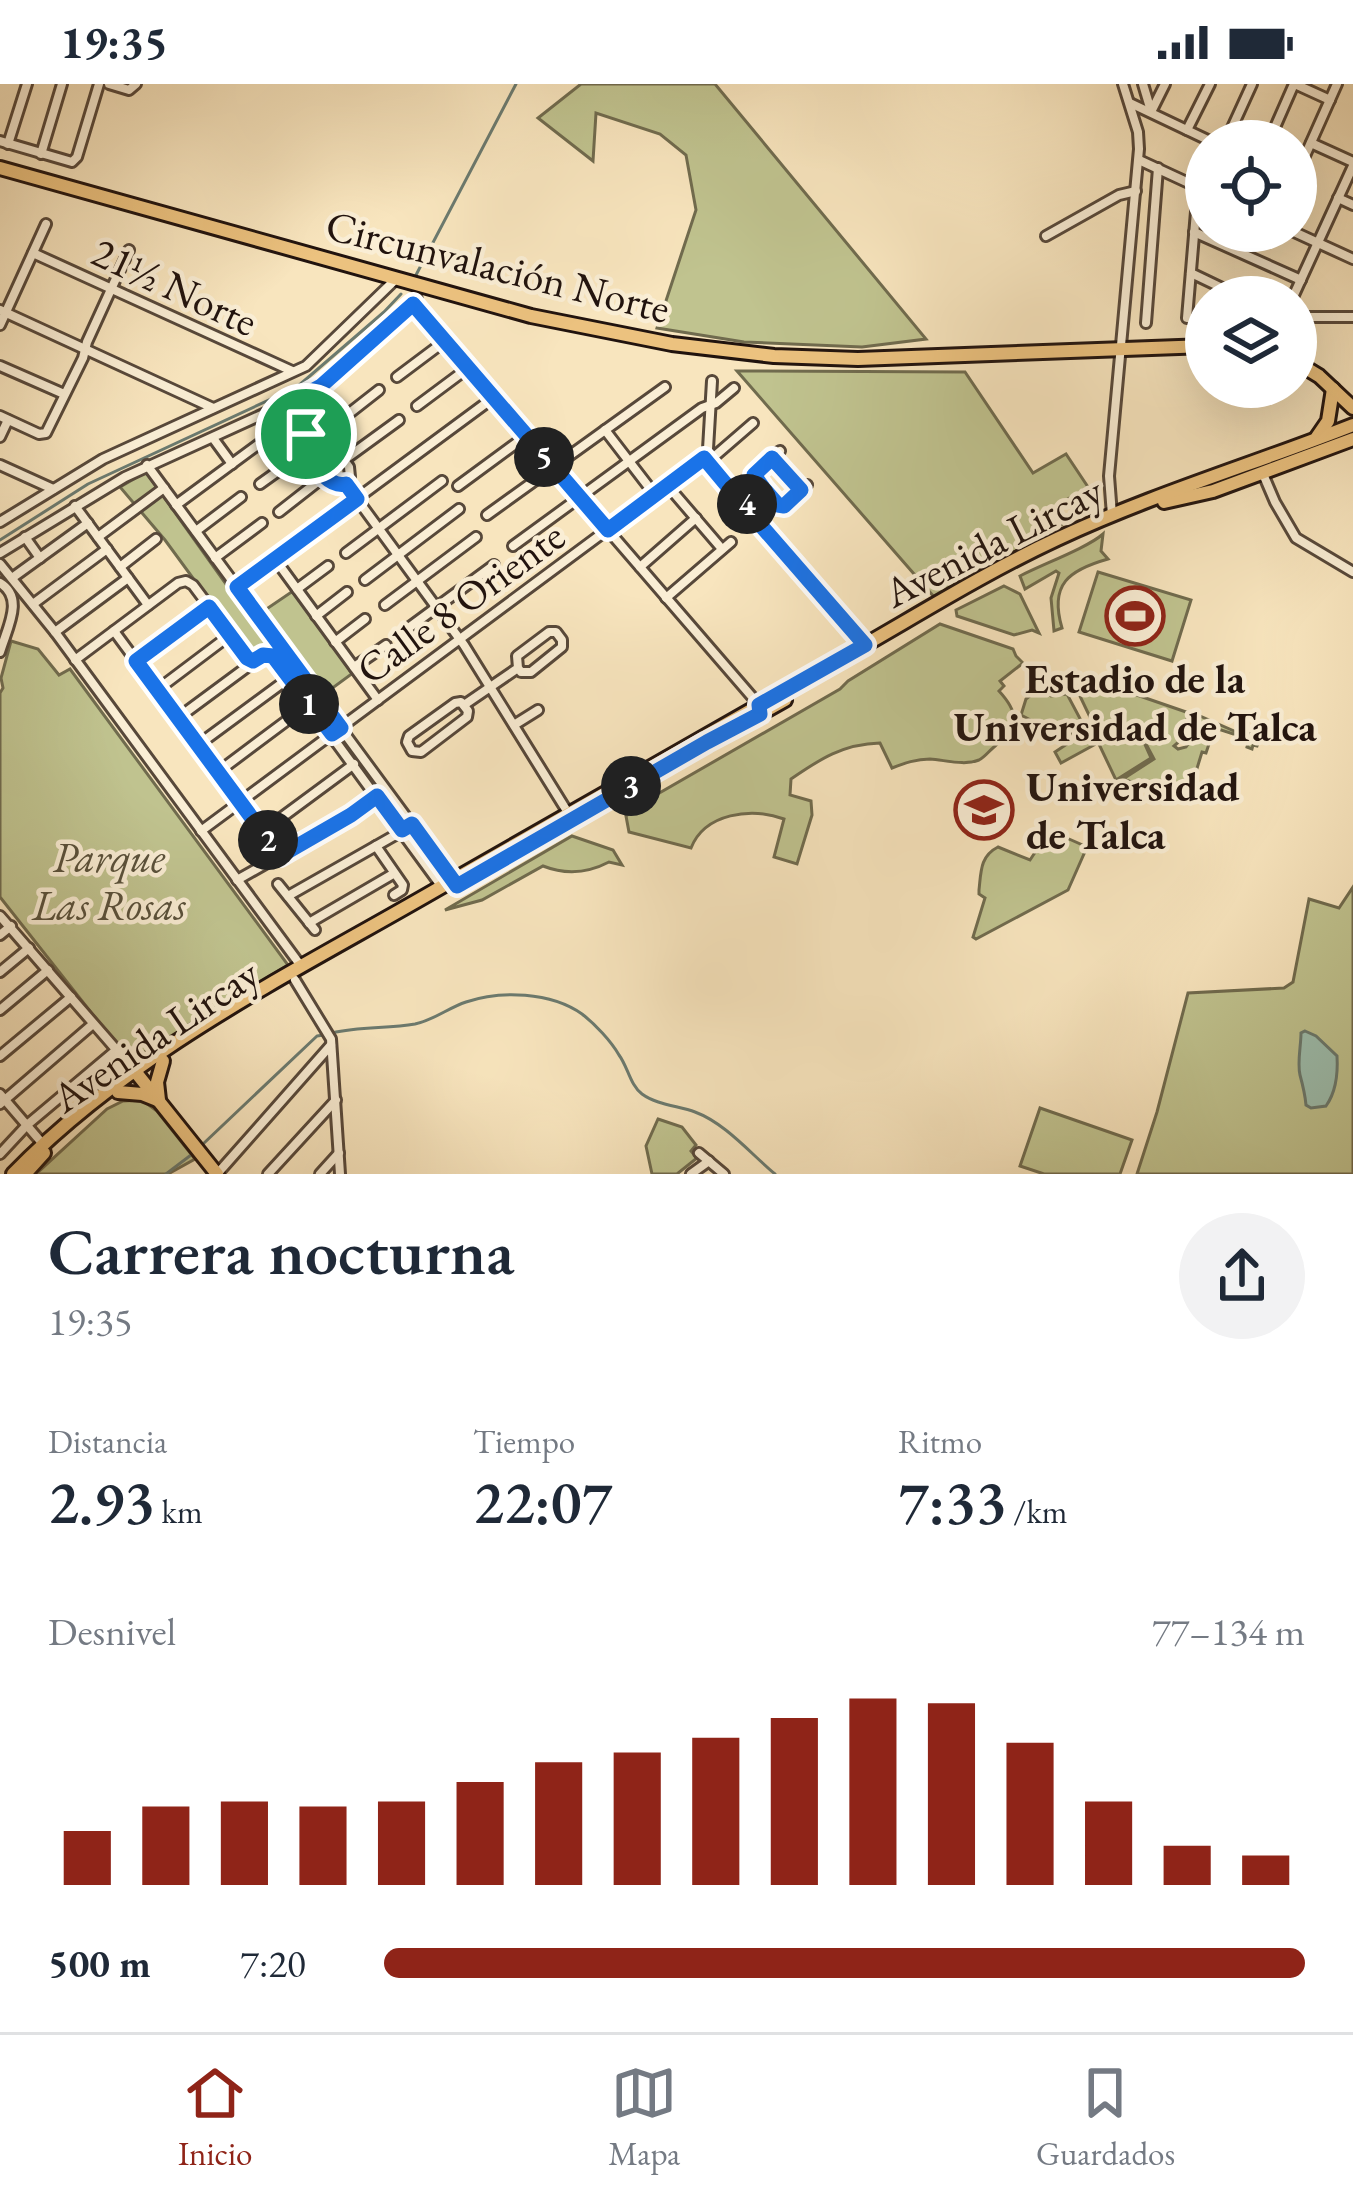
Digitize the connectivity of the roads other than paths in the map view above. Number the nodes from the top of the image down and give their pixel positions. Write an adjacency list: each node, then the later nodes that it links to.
1 (27, 84): 21 (street)
2 (62, 84): 23 (street)
3 (99, 84): 23 (street)
4 (109, 84): 5 (street)
5 (136, 84)
6 (1124, 84): 14 (street)
7 (1143, 84): 15 (street)
8 (1165, 84): 15 (street)
9 (1210, 84): 16 (street)
10 (1252, 84): 17 (street)
11 (1294, 84): 13 (street); 18 (street)
12 (1337, 84): 13 (street)
13 (1330, 100): 20 (street)
14 (1130, 103): 15 (street); 24 (street)
15 (1151, 112): 19 (street)
16 (1191, 120)
17 (1236, 120)
18 (1278, 120)
19 (1185, 129)
20 (1317, 129)
21 (4, 142): 23 (street)
22 (1317, 146): 25 (street)
23 (41, 154)
24 (1139, 160): 27 (street); 29 (street)
25 (1353, 164): 30 (street)
26 (0, 168): 47 (main road, Circunvalación Norte)
27 (1157, 168): 28 (street); 41 (street)
28 (1185, 181)
29 (1136, 191): 33 (street); 46 (street)
30 (1338, 199): 31 (street); 34 (street)
31 (1353, 206)
32 (46, 224): 38 (street)
33 (1046, 236)
34 (1318, 243): 39 (street); 45 (street)
35 (129, 250): 48 (street)
36 (1193, 252): 40 (street)
37 (1239, 252): 44 (street)
38 (33, 254): 48 (street, 21½ Norte); 49 (street)
39 (1353, 260)
40 (1191, 273): 42 (street); 43 (street)
41 (1150, 275): 46 (street); 52 (street)
42 (1191, 276)
43 (1197, 276)
44 (1292, 276)
45 (1303, 276)
46 (1128, 277): 57 (street)
47 (398, 278): 57 (main road, Circunvalación Norte); 60 (street)
48 (111, 290): 56 (street); 60 (street, 21½ Norte)
49 (3, 312): 53 (street); 56 (street)
50 (1317, 317): 51 (street)
51 (1353, 317)
52 (1146, 322)
53 (0, 325)
54 (445, 341): 59 (street); 62 (street); 70 (street)
55 (1185, 347): 57 (main road, Circunvalación Norte)
56 (85, 349): 68 (street); 74 (street)
57 (1120, 350): 116 (street)
58 (0, 366): 68 (street)
59 (468, 368): 69 (street); 73 (street)
60 (293, 371): 74 (street)
61 (1317, 375): 66 (main road)
62 (397, 377)
63 (712, 381): 72 (street)
64 (664, 387): 80 (street)
65 (734, 388): 72 (street)
66 (1333, 389): 71 (main road); 78 (main road); 87 (main road)
67 (380, 390): 82 (street)
68 (65, 394): 76 (street)
69 (493, 398): 83 (street); 109 (street)
70 (288, 404): 75 (street); 85 (street)
71 (1353, 404)
72 (711, 405): 89 (street); 91 (street)
73 (417, 406)
74 (214, 408): 105 (street)
75 (296, 416): 81 (street); 92 (street)
76 (4, 418): 84 (street)
77 (399, 420): 90 (street)
78 (1353, 422): 87 (main road, Avenida Lircay)
79 (753, 423): 89 (street, Calle 8 Oriente)
80 (605, 430): 91 (street); 95 (street)
81 (308, 431): 82 (street); 88 (street)
82 (323, 433): 90 (street)
83 (526, 436): 95 (street); 101 (street)
84 (0, 437)
85 (213, 438): 92 (street); 94 (street)
86 (1353, 439): 96 (main road, Avenida Lircay)
87 (1307, 443): 116 (main road, Avenida Lircay)
88 (306, 451): 97 (street); 99 (street)
89 (704, 458): 102 (street, Calle 8 Oriente); 112 (street)
90 (344, 460): 100 (street)
91 (629, 462): 106 (street); 108 (street)
92 (232, 464): 110 (street)
93 (0, 465): 105 (street)
94 (147, 465): 103 (street); 111 (street)
95 (553, 466): 108 (street); 115 (street)
96 (1263, 474): 143 (street); 181 (main road, Avenida Lircay)
97 (325, 476): 100 (street); 114 (street)
98 (442, 481): 121 (street)
99 (260, 484)
100 (346, 484): 109 (street)
101 (458, 486)
102 (668, 486): 106 (street, Calle 8 Oriente); 117 (street)
103 (164, 488): 110 (street); 125 (street)
104 (764, 489): 104 (street); 112 (street)
105 (53, 490): 118 (street)
106 (655, 495): 122 (street, Calle 8 Oriente)
107 (242, 497): 123 (street)
108 (580, 498): 122 (street); 129 (street)
109 (357, 499): 121 (street); 137 (street)
110 (176, 505): 123 (street)
111 (75, 506): 119 (street); 124 (street)
112 (744, 506): 167 (street)
113 (459, 509): 134 (street)
114 (279, 512)
115 (487, 514)
116 (1112, 514): 167 (main road, Avenida Lircay)
117 (696, 518): 131 (street); 142 (street)
118 (0, 522)
119 (88, 523): 125 (street); 135 (street)
120 (262, 523): 136 (street)
121 (379, 529): 133 (street); 134 (street)
122 (608, 530): 142 (street); 164 (street, Calle 8 Oriente)
123 (196, 532): 136 (street)
124 (25, 537): 132 (street); 135 (street)
125 (98, 537): 130 (street)
126 (476, 537): 147 (street)
127 (156, 539): 141 (street)
128 (731, 542): 131 (street)
129 (513, 545)
130 (107, 549): 141 (street); 153 (street)
131 (722, 549): 152 (street)
132 (0, 553)
133 (346, 553)
134 (398, 555): 146 (street); 147 (street)
135 (40, 558): 144 (street)
136 (215, 558): 149 (street)
137 (274, 560): 149 (street); 150 (street)
138 (0, 564): 144 (street)
139 (494, 565): 157 (street)
140 (328, 566): 150 (street)
141 (120, 567): 145 (street)
142 (640, 567): 152 (street)
143 (1353, 572)
144 (12, 578): 153 (street)
145 (128, 578): 154 (street); 161 (street)
146 (364, 580)
147 (417, 581): 155 (street); 157 (street)
148 (0, 583): 168 (street)
149 (237, 587): 184 (street)
150 (297, 589): 158 (street)
151 (347, 592): 158 (street)
152 (666, 598): 181 (street)
153 (33, 604): 161 (street)
154 (148, 605): 156 (street); 160 (street)
155 (385, 605)
156 (209, 607): 163 (street); 170 (street)
157 (437, 607): 162 (street); 164 (street)
158 (316, 616): 165 (street)
159 (365, 619): 165 (street)
160 (114, 631): 169 (street); 170 (street)
161 (55, 632): 169 (street)
162 (403, 632)
163 (230, 635): 171 (street); 176 (street)
164 (460, 639): 175 (street); 177 (street, Calle 8 Oriente)
165 (335, 642): 172 (street)
166 (386, 645): 172 (street)
167 (865, 645): 181 (main road, Avenida Lircay)
168 (0, 652)
169 (75, 660): 195 (street)
170 (136, 661): 176 (street)
171 (252, 661): 174 (street); 182 (street)
172 (354, 668): 177 (street)
173 (518, 668): 173 (street); 175 (street)
174 (290, 678): 178 (street); 186 (street)
175 (490, 686): 179 (street); 183 (street)
176 (157, 690): 182 (street)
177 (378, 700): 184 (street, Calle 8 Oriente)
178 (309, 704): 185 (street); 188 (street)
179 (464, 705): 179 (street)
180 (538, 710): 183 (street)
181 (760, 710): 192 (main road, Avenida Lircay)
182 (178, 718): 186 (street)
183 (514, 725): 192 (street)
184 (341, 728): 185 (street, Calle 8 Oriente); 189 (street)
185 (332, 734): 187 (street); 191 (street, Calle 8 Oriente)
186 (198, 745): 188 (street)
187 (354, 764): 190 (street); 196 (street)
188 (218, 772): 191 (street)
189 (387, 789): 190 (street); 193 (street)
190 (377, 796): 194 (street); 198 (street)
191 (240, 802): 195 (street, Calle 8 Oriente); 196 (street)
192 (571, 816): 204 (main road, Avenida Lircay)
193 (412, 824): 194 (street); 199 (street)
194 (402, 830): 197 (street); 200 (street)
195 (201, 831): 202 (street)
196 (262, 832): 198 (street)
197 (376, 846): 201 (street); 206 (street)
198 (280, 856): 202 (street)
199 (438, 860): 200 (street); 204 (street)
200 (428, 866): 204 (street)
201 (393, 874): 205 (street); 206 (street)
202 (237, 880): 213 (street)
203 (278, 884): 206 (street)
204 (451, 884): 213 (main road, Avenida Lircay)
205 (394, 895)
206 (288, 896)
207 (0, 916): 208 (street)
208 (11, 926): 209 (street); 210 (street)
209 (0, 935)
210 (29, 948): 211 (street); 212 (street)
211 (48, 970): 214 (street); 215 (street)
212 (0, 972)
213 (299, 974): 217 (street); 220 (main road, Avenida Lircay); 221 (main road, Avenida Lircay)
214 (70, 997): 216 (street); 219 (street)
215 (0, 1010)
216 (93, 1024): 218 (street); 223 (street)
217 (332, 1043): 224 (street); 234 (street)
218 (116, 1051): 221 (street); 226 (street)
219 (0, 1056)
220 (163, 1060): 221 (main road, Avenida Lircay); 225 (main road)
221 (137, 1073): 222 (main road, Avenida Lircay); 225 (main road); 227 (main road, Avenida Lircay)
222 (118, 1092): 225 (main road); 233 (main road, Avenida Lircay)
223 (1, 1099): 226 (street)
224 (336, 1100): 228 (street); 235 (street)
225 (159, 1101): 234 (main road)
226 (27, 1125): 227 (street); 230 (street)
227 (42, 1143): 232 (main road, Avenida Lircay)
228 (340, 1153): 236 (street); 237 (street)
229 (699, 1153): 231 (street)
230 (0, 1154)
231 (709, 1161): 238 (street); 239 (street)
232 (13, 1174)
233 (25, 1174)
234 (217, 1174)
235 (268, 1174)
236 (320, 1174)
237 (340, 1174)
238 (691, 1174)
239 (724, 1174)

